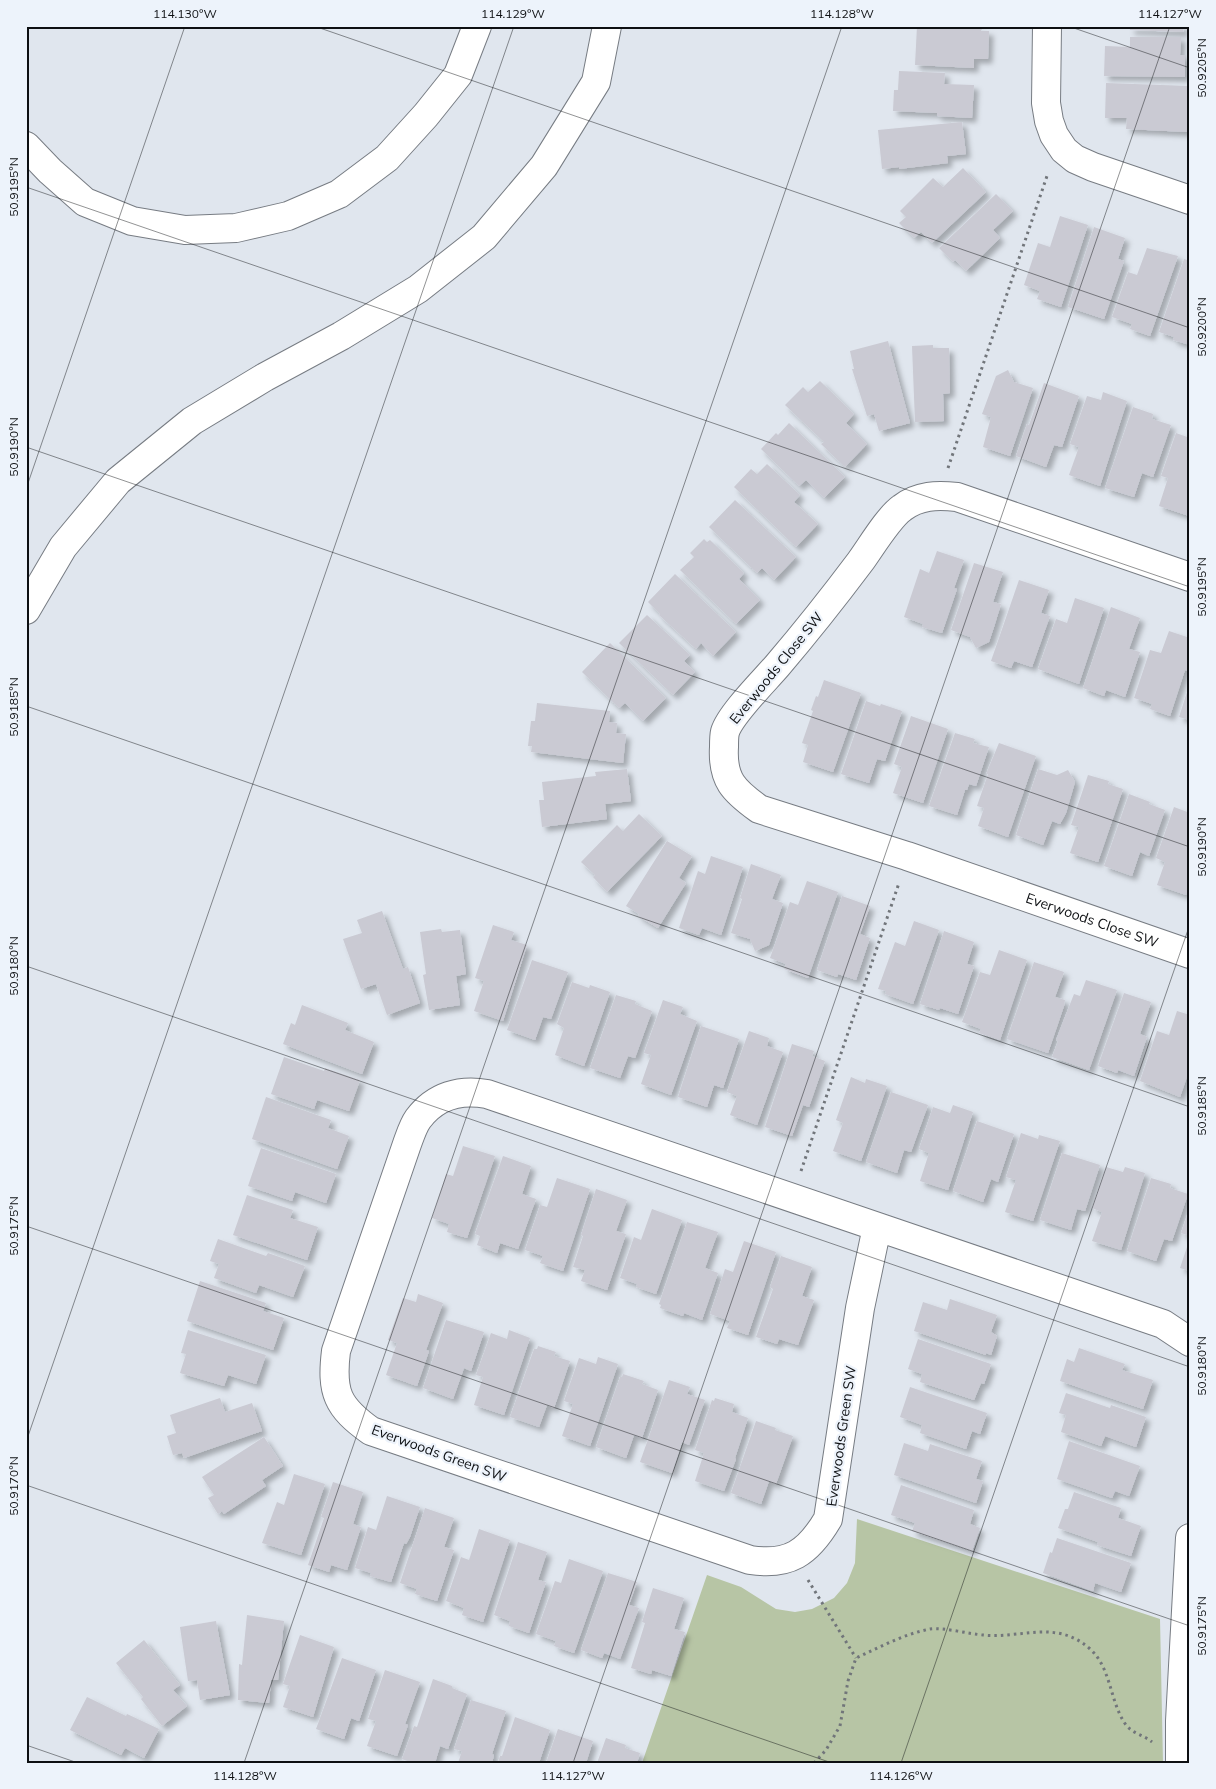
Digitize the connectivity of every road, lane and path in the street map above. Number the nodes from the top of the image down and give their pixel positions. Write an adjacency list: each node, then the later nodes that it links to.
1 (476, 26): 5 (main road)
2 (607, 26): 9 (main road)
3 (1046, 26): 4 (main road)
4 (1059, 145): 6 (main road); 7 (path)
5 (26, 146)
6 (1190, 200)
7 (940, 495): 8 (main road, Everwoods Close SW); 10 (main road, Everwoods Close SW)
8 (1190, 577)
9 (26, 610)
10 (907, 856): 11 (main road, Everwoods Close SW); 12 (path)
11 (1190, 954)
12 (793, 1197): 13 (main road, Everwoods Green SW); 16 (main road, Everwoods Green SW)
13 (877, 1227): 14 (main road, Everwoods Green SW); 16 (main road, Everwoods Green SW)
14 (1190, 1342)
15 (1190, 1538): 20 (main road)
16 (795, 1556): 17 (path)
17 (856, 1658): 18 (path); 19 (path)
18 (1156, 1745)
19 (814, 1763)
20 (1180, 1763)

